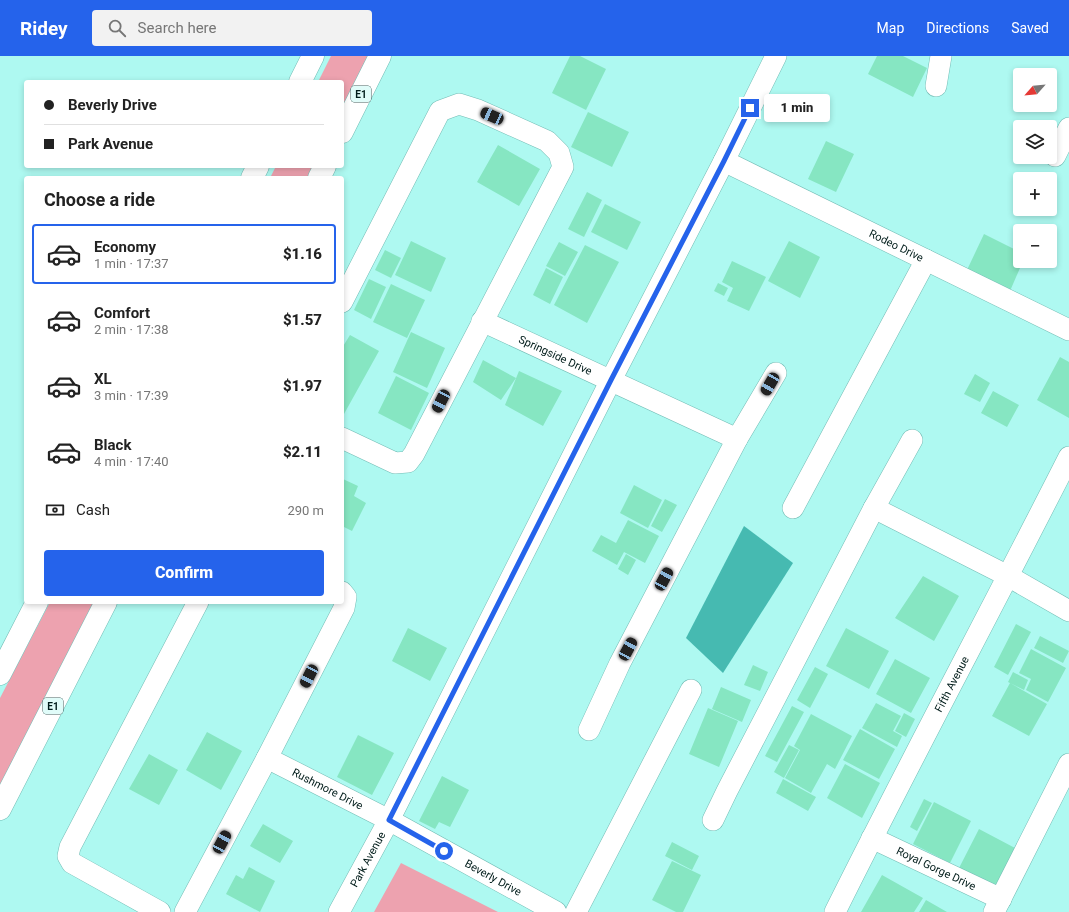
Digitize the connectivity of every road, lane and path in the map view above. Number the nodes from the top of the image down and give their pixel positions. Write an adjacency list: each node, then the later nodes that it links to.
1 (313, 56): 5 (highway)
2 (380, 56): 7 (highway, E1)
3 (776, 56): 10 (street, Park Avenue)
4 (942, 56): 6 (street)
5 (301, 80)
6 (936, 86)
7 (344, 128)
8 (1069, 128): 9 (street)
9 (1057, 152)
10 (724, 161): 11 (street, Rodeo Drive); 16 (street, Park Avenue)
11 (926, 260): 14 (street, Rodeo Drive); 21 (street)
12 (344, 298): 13 (street)
13 (482, 321): 16 (street, Springside Drive); 17 (street)
14 (1069, 330)
15 (776, 373): 18 (street)
16 (611, 380): 18 (street, Springside Drive); 35 (street, Park Avenue)
17 (344, 439)
18 (737, 439): 31 (street)
19 (912, 440): 22 (street)
20 (1069, 457): 23 (street, Fifth Avenue)
21 (793, 508)
22 (874, 508): 23 (street); 36 (street)
23 (1008, 576): 28 (street); 37 (street, Fifth Avenue)
24 (344, 594): 32 (street)
25 (36, 604): 29 (highway)
26 (105, 604): 34 (highway, E1)
27 (197, 604): 39 (street)
28 (1069, 611)
29 (0, 674)
30 (691, 690): 43 (street)
31 (589, 730)
32 (267, 758): 35 (street, Rushmore Drive); 40 (street)
33 (1069, 764): 38 (street)
34 (0, 809)
35 (389, 820): 41 (street, Park Avenue); 42 (street, Beverly Drive)
36 (712, 820)
37 (872, 838): 38 (street, Royal Gorge Drive); 44 (street, Fifth Avenue)
38 (997, 905)
39 (160, 912)
40 (185, 912)
41 (339, 912)
42 (556, 912)
43 (576, 912)
44 (835, 912)

